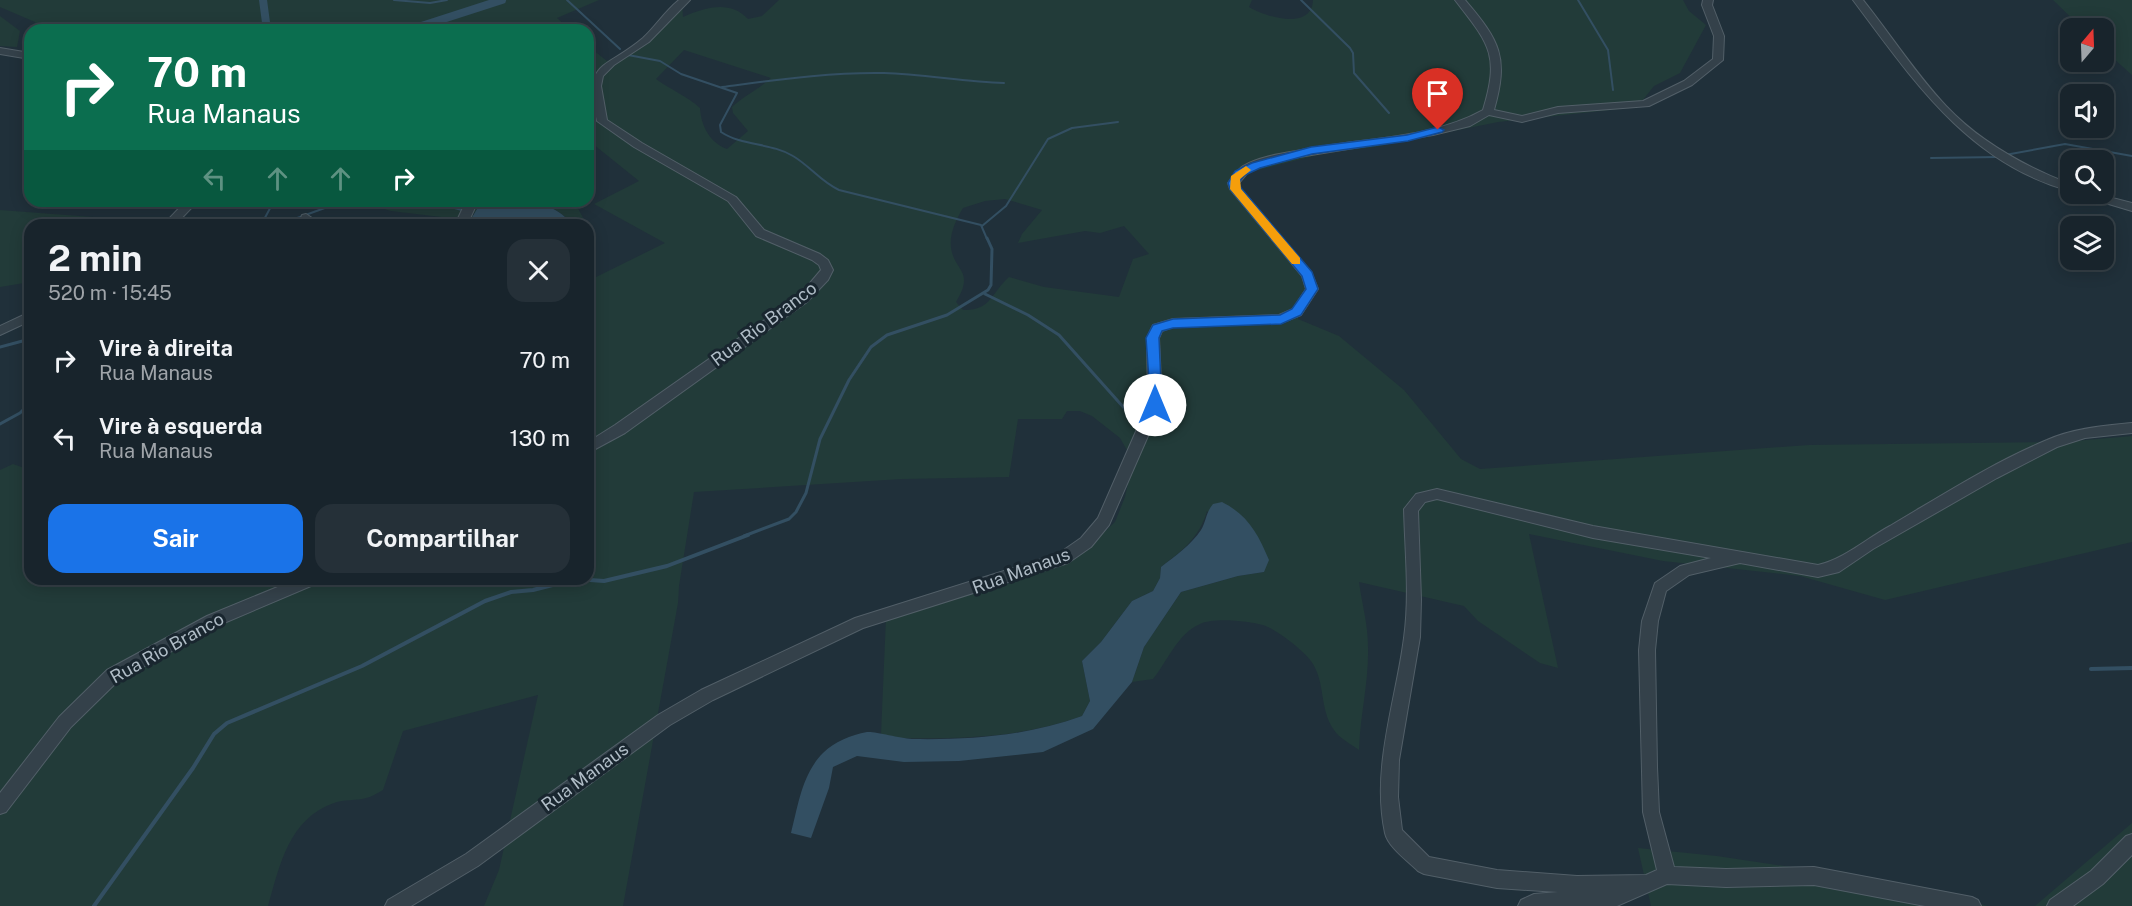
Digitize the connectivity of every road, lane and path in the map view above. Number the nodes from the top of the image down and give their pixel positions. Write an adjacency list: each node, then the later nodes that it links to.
1 (685, 0): 8 (street)
2 (1460, 0): 7 (street)
3 (1708, 0): 7 (street)
4 (1858, 0): 10 (street)
5 (0, 51): 6 (street)
6 (24, 55)
7 (1488, 112): 25 (street, Rua Manaus)
8 (602, 121): 9 (street); 18 (street, Rua Rio Branco)
9 (594, 122)
10 (2060, 184)
11 (2114, 202): 13 (street)
12 (186, 207): 14 (street)
13 (2132, 207)
14 (175, 219)
15 (24, 319): 16 (street)
16 (0, 331)
17 (2132, 428): 19 (street)
18 (594, 444)
19 (1740, 557): 23 (street); 24 (street)
20 (299, 585): 21 (street, Rua Rio Branco)
21 (0, 806)
22 (2132, 842): 28 (street)
23 (1667, 875): 24 (street); 27 (street)
24 (1646, 884): 26 (street)
25 (394, 906)
26 (1527, 906)
27 (1972, 906)
28 (2056, 906)

